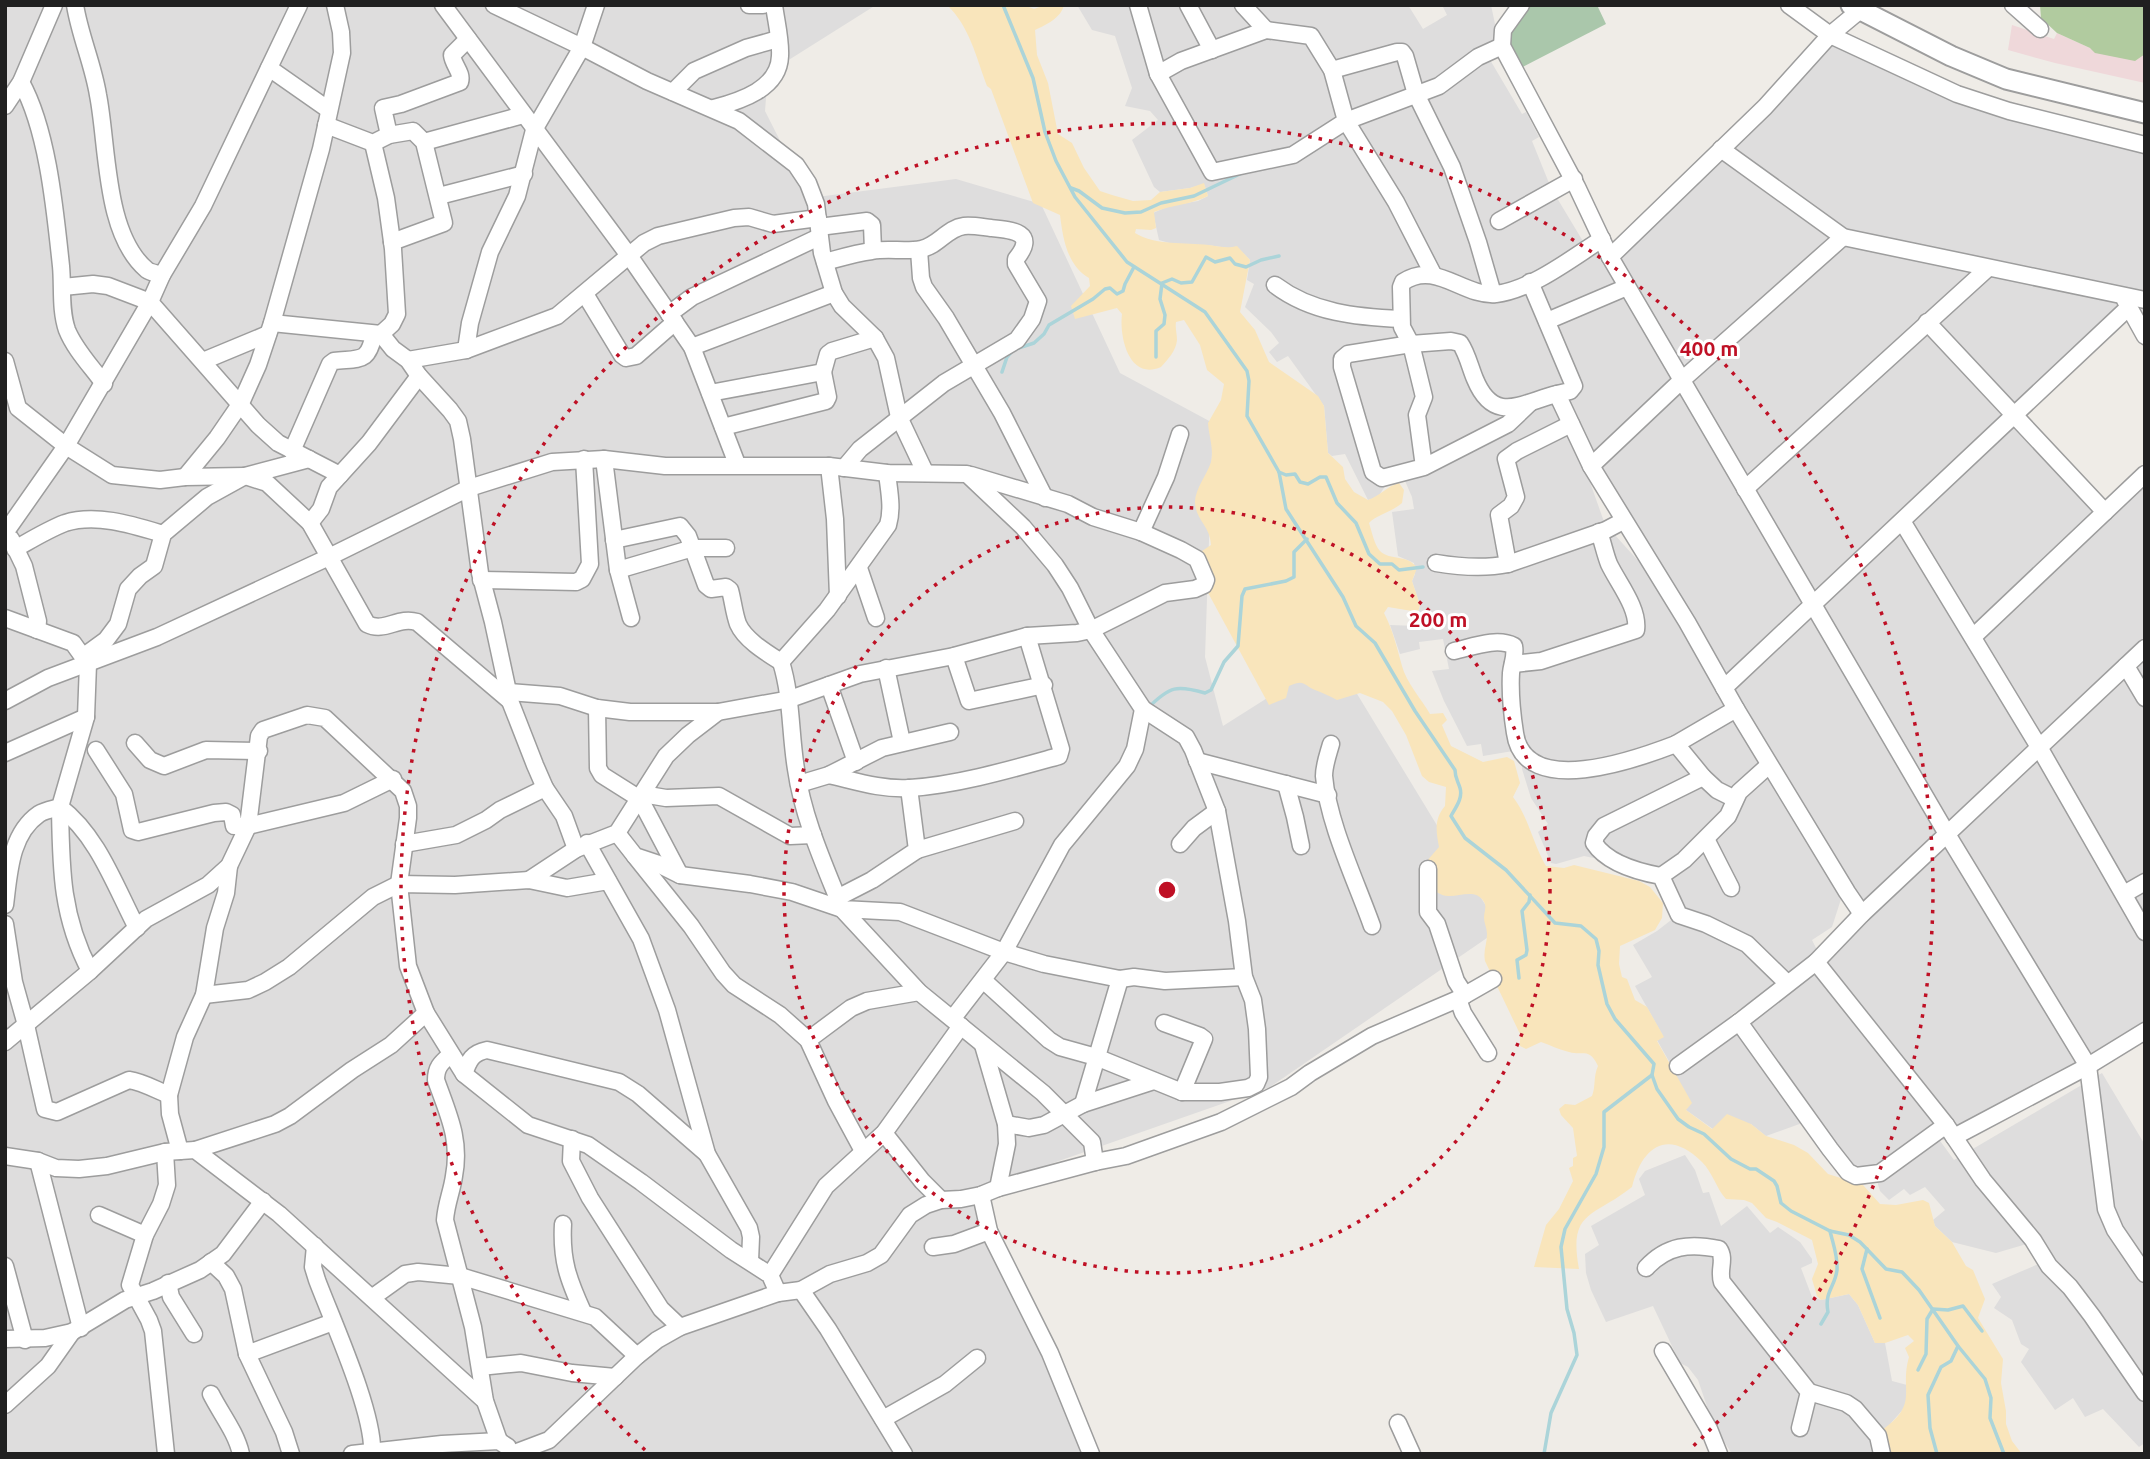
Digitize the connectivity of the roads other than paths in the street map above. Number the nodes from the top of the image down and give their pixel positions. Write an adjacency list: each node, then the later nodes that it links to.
1 (54, 5): 30 (street)
2 (81, 5): 17 (street)
3 (299, 5): 27 (street)
4 (335, 5): 38 (street)
5 (443, 5): 22 (street)
6 (494, 5): 25 (street)
7 (596, 5): 25 (street)
8 (750, 5): 9 (street)
9 (763, 5)
10 (774, 5): 23 (street)
11 (1138, 5): 29 (street)
12 (1188, 5): 26 (street)
13 (1243, 5): 20 (street)
14 (1521, 5): 24 (street)
15 (1789, 5): 21 (street)
16 (2013, 5): 19 (street)
17 (75, 6): 61 (street)
18 (1862, 7): 21 (street); 33 (street); 36 (street)
19 (2040, 29)
20 (1266, 30): 26 (street); 28 (street)
21 (1830, 35): 44 (street); 45 (street)
22 (468, 39): 37 (street); 41 (street)
23 (778, 39): 31 (street); 35 (street)
24 (1502, 46): 32 (street); 47 (street)
25 (582, 47): 31 (street); 40 (street)
26 (1212, 50): 29 (street)
27 (269, 68): 38 (street); 61 (street)
28 (1332, 70): 32 (street); 39 (street)
29 (1158, 74): 39 (street)
30 (21, 82): 34 (street); 64 (street)
31 (673, 92): 35 (street)
32 (1416, 94): 39 (street); 68 (street)
33 (2145, 100)
34 (5, 106)
35 (714, 108): 50 (street)
36 (2145, 113)
37 (523, 115): 40 (street); 42 (street)
38 (328, 117): 43 (street); 76 (street)
39 (1346, 121): 60 (street)
40 (534, 130): 46 (street); 56 (street)
41 (388, 135): 42 (street); 43 (street)
42 (424, 142): 48 (street)
43 (373, 143): 53 (street)
44 (2145, 145)
45 (1721, 149): 51 (street); 57 (street)
46 (524, 174): 48 (street); 82 (street)
47 (1574, 179): 49 (street); 52 (street)
48 (439, 196): 53 (street)
49 (1499, 221)
50 (819, 227): 54 (street); 56 (street); 58 (street); 72 (street)
51 (1843, 237): 59 (street); 89 (street)
52 (1602, 239): 57 (street); 62 (street)
53 (392, 242): 77 (street)
54 (873, 250): 55 (street); 58 (street)
55 (919, 250): 86 (street); 86 (street)
56 (630, 257): 67 (street); 72 (street)
57 (1610, 257): 65 (street)
58 (825, 262): 66 (street)
59 (1987, 269): 70 (street); 75 (street)
60 (1433, 274): 68 (street); 73 (street)
61 (162, 275): 71 (street)
62 (1530, 282): 68 (street); 74 (street)
63 (1275, 285): 73 (street)
64 (63, 287): 71 (street); 90 (street)
65 (1627, 287): 74 (street); 89 (street)
66 (834, 293): 79 (street); 81 (street)
67 (585, 294): 72 (street); 82 (street)
68 (1493, 295)
69 (2145, 300): 70 (street)
70 (2126, 301): 78 (street); 96 (street)
71 (150, 302): 85 (street); 90 (street)
72 (672, 318): 81 (street)
73 (1401, 319): 80 (street)
74 (1547, 321): 92 (street)
75 (1927, 322): 96 (street); 118 (street)
76 (270, 329): 77 (street); 85 (street); 93 (street)
77 (378, 334): 83 (street); 102 (street)
78 (2145, 336)
79 (875, 338): 87 (street); 97 (street)
80 (1411, 344): 94 (street); 109 (street); 109 (street)
81 (692, 347): 91 (street)
82 (466, 351): 83 (street)
83 (408, 360): 88 (street)
84 (5, 361): 95 (street)
85 (203, 361): 93 (street)
86 (974, 367): 97 (street); 119 (street)
87 (823, 372): 91 (street); 99 (street)
88 (419, 376): 114 (street); 117 (street)
89 (1682, 380): 107 (street); 118 (street)
90 (104, 384): 101 (street)
91 (710, 393): 99 (street)
92 (1557, 394): 94 (street); 98 (street)
93 (241, 403): 102 (street); 116 (street)
94 (1530, 403): 109 (street)
95 (12, 404): 101 (street)
96 (2013, 416): 120 (street); 122 (street)
97 (898, 418): 108 (street); 110 (street)
98 (1571, 424): 107 (street); 134 (street)
99 (723, 427): 106 (street)
100 (1180, 434): 126 (street)
101 (66, 446): 116 (street); 124 (street)
102 (292, 451): 103 (street)
103 (309, 459): 114 (street); 115 (street)
104 (584, 459): 105 (street); 117 (street); 137 (street)
105 (604, 459): 106 (street); 128 (street)
106 (737, 464): 108 (street)
107 (1591, 466): 121 (street)
108 (836, 467): 111 (street); 138 (street)
109 (1424, 467)
110 (925, 472): 111 (street); 112 (street)
111 (887, 474): 135 (street)
112 (967, 474): 119 (street); 144 (street)
113 (2145, 474): 120 (street)
114 (340, 475): 123 (street)
115 (245, 476): 116 (street); 123 (street); 127 (street)
116 (185, 477)
117 (469, 488): 132 (street); 137 (street)
118 (1745, 489): 139 (street)
119 (1045, 498): 126 (street)
120 (2105, 512): 146 (street)
121 (1623, 521): 125 (street); 157 (street)
122 (1902, 521): 139 (street); 146 (street)
123 (310, 523): 132 (street)
124 (6, 530): 131 (street)
125 (1599, 532): 134 (street); 152 (street)
126 (1142, 533): 144 (street)
127 (163, 534): 131 (street); 150 (street)
128 (614, 540): 129 (street); 136 (street)
129 (693, 548): 130 (street); 136 (street); 151 (street)
130 (726, 548)
131 (15, 549): 143 (street)
132 (330, 557): 150 (street); 158 (street)
133 (1436, 563): 134 (street)
134 (1508, 564)
135 (859, 568): 138 (street); 142 (street)
136 (618, 570): 141 (street)
137 (481, 580): 158 (street)
138 (838, 596): 151 (street)
139 (1813, 605): 157 (street); 194 (street)
140 (5, 618): 143 (street)
141 (631, 618)
142 (876, 618)
143 (37, 630): 150 (street)
144 (1091, 630): 145 (street); 163 (street)
145 (1027, 636): 149 (street); 156 (street)
146 (1973, 637): 172 (street)
147 (2145, 648): 153 (street)
148 (1454, 651): 152 (street)
149 (954, 656): 154 (street); 156 (street)
150 (86, 660): 161 (street); 166 (street)
151 (781, 662): 160 (street)
152 (1513, 664): 171 (street)
153 (2126, 666): 159 (street); 172 (street)
154 (886, 668): 155 (street); 168 (street)
155 (829, 685): 160 (street); 177 (street)
156 (1044, 685): 185 (street)
157 (1724, 688): 164 (street)
158 (510, 696): 162 (street); 184 (street)
159 (2145, 698)
160 (790, 699): 165 (street); 182 (street)
161 (5, 701)
162 (597, 708): 165 (street); 187 (street)
163 (1143, 709): 176 (street); 221 (street)
164 (1736, 709): 171 (street); 178 (street)
165 (718, 712): 187 (street)
166 (86, 717): 175 (street); 189 (street)
167 (950, 732): 168 (street)
168 (902, 742): 177 (street)
169 (135, 743): 174 (street)
170 (1331, 744): 186 (street)
171 (1676, 744): 180 (street)
172 (2039, 747): 194 (street); 213 (street)
173 (96, 750): 192 (street)
174 (259, 751): 181 (street); 192 (street)
175 (5, 753)
176 (1198, 761): 183 (street); 190 (street)
177 (856, 762): 179 (street)
178 (1769, 765): 188 (street); 216 (street)
179 (829, 775): 182 (street); 185 (street)
180 (1703, 777): 188 (street); 207 (street)
181 (393, 779): 192 (street); 197 (street)
182 (799, 784): 195 (street)
183 (1286, 784): 186 (street); 200 (street)
184 (545, 788): 197 (street); 199 (street)
185 (909, 788): 201 (street)
186 (1328, 795): 218 (street)
187 (641, 797): 193 (street); 195 (street); 206 (street)
188 (1735, 799): 196 (street)
189 (61, 807): 203 (street); 219 (street); 223 (street)
190 (1217, 811): 198 (street); 224 (street)
191 (1015, 821): 201 (street)
192 (248, 826): 204 (street)
193 (617, 833): 199 (street); 202 (street)
194 (1947, 834): 216 (street); 245 (street)
195 (813, 835): 214 (street)
196 (1706, 839): 207 (street); 212 (street)
197 (404, 844): 211 (street)
198 (1180, 844)
199 (582, 846): 208 (street); 209 (street)
200 (1301, 846)
201 (917, 850): 214 (street)
202 (635, 856): 206 (street); 238 (street)
203 (8, 859): 215 (street)
204 (229, 866): 219 (street); 230 (street)
205 (1428, 869): 231 (street)
206 (680, 875): 214 (street)
207 (1661, 876): 228 (street)
208 (529, 880): 209 (street); 211 (street)
209 (608, 881): 258 (street)
210 (2145, 882): 213 (street)
211 (399, 884): 230 (street); 232 (street)
212 (1731, 888)
213 (2123, 894): 220 (street)
214 (840, 903): 221 (street); 229 (street)
215 (5, 905)
216 (1862, 914): 222 (street)
217 (5, 924): 236 (street)
218 (1372, 926)
219 (136, 928): 223 (street)
220 (2145, 932)
221 (1004, 953): 225 (street); 227 (street)
222 (1816, 962): 228 (street); 253 (street)
223 (90, 971): 236 (street)
224 (1244, 977): 225 (street); 248 (street)
225 (1120, 979): 243 (street)
226 (1493, 979): 231 (street)
227 (983, 980): 233 (street); 243 (street)
228 (1787, 983): 234 (street)
229 (919, 992): 233 (street); 238 (street)
230 (204, 995): 249 (street)
231 (1462, 997): 241 (street); 261 (street)
232 (426, 1013): 242 (street); 256 (street)
233 (957, 1022): 240 (street); 254 (street)
234 (1739, 1022): 244 (street); 253 (street)
235 (1164, 1023): 248 (street)
236 (26, 1025): 239 (street); 249 (street)
237 (2145, 1031): 245 (street)
238 (808, 1040): 257 (street)
239 (5, 1042)
240 (983, 1045): 251 (street); 252 (street)
241 (1488, 1053)
242 (450, 1055): 246 (street); 278 (street)
243 (1097, 1057): 247 (street); 250 (street)
244 (1678, 1066)
245 (2088, 1066): 253 (street); 276 (street)
246 (464, 1074): 255 (street); 258 (street)
247 (1154, 1081): 248 (street); 250 (street)
248 (1182, 1092)
249 (169, 1094): 256 (street)
250 (1083, 1104): 251 (street)
251 (1064, 1114): 252 (street); 261 (street)
252 (1006, 1124): 262 (street)
253 (1950, 1131): 298 (street)
254 (884, 1133): 257 (street); 264 (street)
255 (572, 1139): 272 (street); 286 (street)
256 (180, 1151): 260 (street); 265 (street); 269 (street)
257 (863, 1151): 277 (street)
258 (707, 1154): 272 (street)
259 (5, 1156): 260 (street)
260 (38, 1161): 287 (street)
261 (1095, 1162): 262 (street)
262 (998, 1188): 263 (street)
263 (981, 1195): 264 (street); 268 (street)
264 (941, 1200): 280 (street)
265 (263, 1201): 270 (street); 273 (street)
266 (99, 1216): 269 (street)
267 (564, 1224): 284 (street)
268 (989, 1231): 271 (street); 314 (street)
269 (145, 1235): 282 (street)
270 (315, 1246): 283 (street); 285 (street)
271 (933, 1247)
272 (750, 1261): 277 (street)
273 (211, 1262): 279 (street); 292 (street)
274 (5, 1266): 290 (street)
275 (1646, 1268): 297 (street)
276 (2145, 1274)
277 (770, 1275): 281 (street)
278 (460, 1276): 283 (street); 284 (street); 295 (street)
279 (168, 1283): 282 (street); 288 (street)
280 (801, 1290): 281 (street); 302 (street)
281 (778, 1293): 286 (street)
282 (135, 1296): 287 (street); 309 (street)
283 (373, 1297): 300 (street)
284 (583, 1312): 293 (street)
285 (333, 1322): 292 (street); 307 (street)
286 (680, 1326): 293 (street)
287 (76, 1330): 290 (street); 301 (street)
288 (194, 1334)
289 (5, 1339): 290 (street)
290 (25, 1340)
291 (1663, 1351): 316 (street)
292 (247, 1354): 311 (street)
293 (637, 1356): 296 (street)
294 (977, 1358): 302 (street)
295 (480, 1367): 296 (street); 300 (street)
296 (615, 1377): 306 (street)
297 (1810, 1392): 304 (street); 317 (street)
298 (2145, 1393)
299 (211, 1394): 310 (street)
300 (485, 1401): 305 (street)
301 (5, 1405)
302 (883, 1419): 313 (street)
303 (1398, 1423): 315 (street)
304 (1800, 1427)
305 (499, 1441): 307 (street); 308 (street)
306 (552, 1447): 308 (street)
307 (372, 1452): 312 (street)
308 (514, 1453)
309 (166, 1454)
310 (241, 1454)
311 (290, 1454)
312 (352, 1454)
313 (904, 1454)
314 (1091, 1454)
315 (1412, 1454)
316 (1719, 1454)
317 (1882, 1454)

